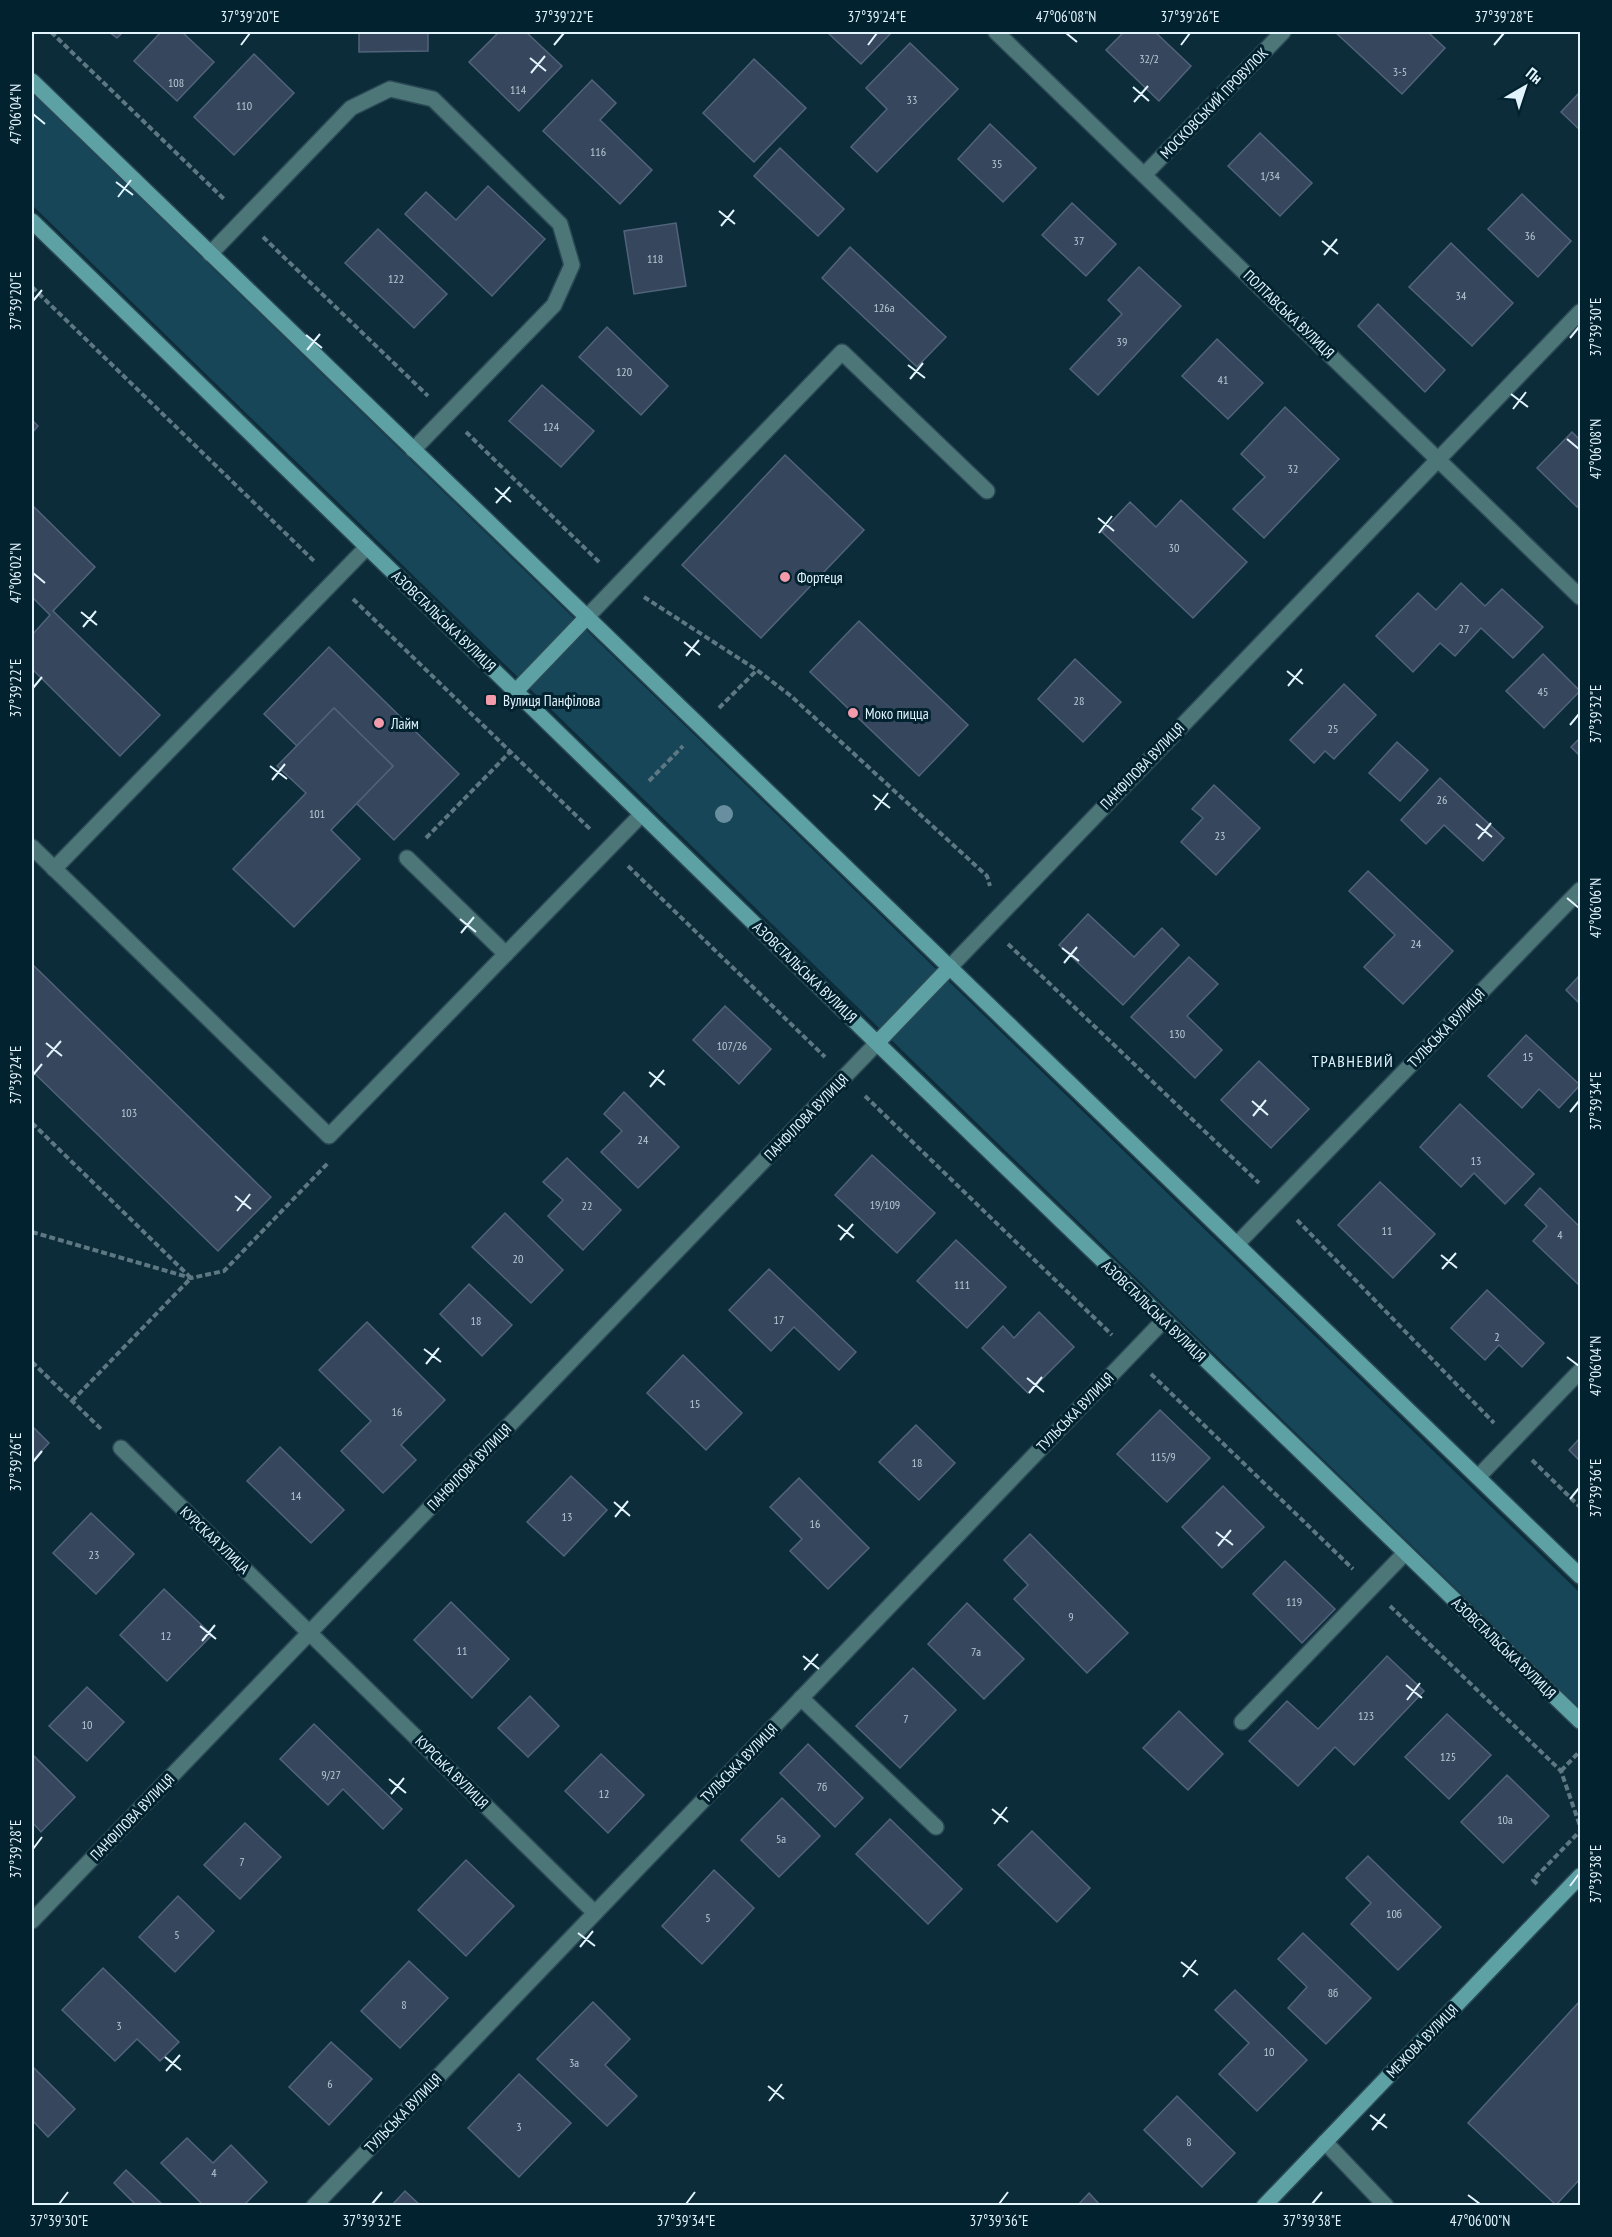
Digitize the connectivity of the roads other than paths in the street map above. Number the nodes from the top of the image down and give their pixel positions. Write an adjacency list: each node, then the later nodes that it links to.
1 (996, 32): 4 (street, ПОЛТАВСЬКА ВУЛИЦЯ)
2 (1283, 32): 4 (street, МОСКОВСЬКИЙ ПРОВУЛОК)
3 (32, 81): 6 (street)
4 (1144, 175): 9 (street, ПОЛТАВСЬКА ВУЛИЦЯ)
5 (32, 221): 11 (street, АЗОВСТАЛЬСЬКА ВУЛИЦЯ)
6 (210, 254): 8 (street); 8 (street)
7 (1581, 312): 9 (street, ПАНФІЛОВА ВУЛИЦЯ)
8 (413, 450): 13 (street)
9 (1438, 459): 12 (street, ПОЛТАВСЬКА ВУЛИЦЯ); 21 (street, ПАНФІЛОВА ВУЛИЦЯ)
10 (987, 491): 13 (street)
11 (367, 547): 14 (street, АЗОВСТАЛЬСЬКА ВУЛИЦЯ); 18 (street)
12 (1581, 597)
13 (587, 617): 14 (street); 21 (street)
14 (516, 691): 15 (street, АЗОВСТАЛЬСЬКА ВУЛИЦЯ)
15 (642, 813): 20 (street); 22 (street, АЗОВСТАЛЬСЬКА ВУЛИЦЯ)
16 (32, 847): 18 (street)
17 (407, 858): 20 (street)
18 (54, 869): 20 (street)
19 (1581, 890): 23 (street, ТУЛЬСЬКА ВУЛИЦЯ)
20 (506, 954)
21 (950, 967): 22 (street, ПАНФІЛОВА ВУЛИЦЯ); 23 (street)
22 (877, 1043): 24 (street, АЗОВСТАЛЬСЬКА ВУЛИЦЯ); 30 (street, ПАНФІЛОВА ВУЛИЦЯ)
23 (1237, 1244): 27 (street)
24 (1164, 1320): 28 (street, АЗОВСТАЛЬСЬКА ВУЛИЦЯ); 31 (street, ТУЛЬСЬКА ВУЛИЦЯ)
25 (1581, 1371): 27 (street)
26 (121, 1448): 30 (street, КУРСКАЯ УЛИЦА)
27 (1478, 1477): 29 (street)
28 (1405, 1553): 32 (street, АЗОВСТАЛЬСЬКА ВУЛИЦЯ); 33 (street)
29 (1581, 1576)
30 (310, 1632): 36 (street, КУРСЬКА ВУЛИЦЯ); 37 (street, ПАНФІЛОВА ВУЛИЦЯ)
31 (801, 1698): 34 (street); 36 (street, ТУЛЬСЬКА ВУЛИЦЯ)
32 (1581, 1721)
33 (1242, 1722)
34 (936, 1827)
35 (1578, 1885): 38 (street, МЕЖОВА ВУЛИЦЯ)
36 (595, 1913): 39 (street, ТУЛЬСЬКА ВУЛИЦЯ)
37 (32, 1921)
38 (1325, 2142): 40 (street, МЕЖОВА ВУЛИЦЯ); 41 (street)
39 (314, 2205)
40 (1264, 2205)
41 (1386, 2205)

